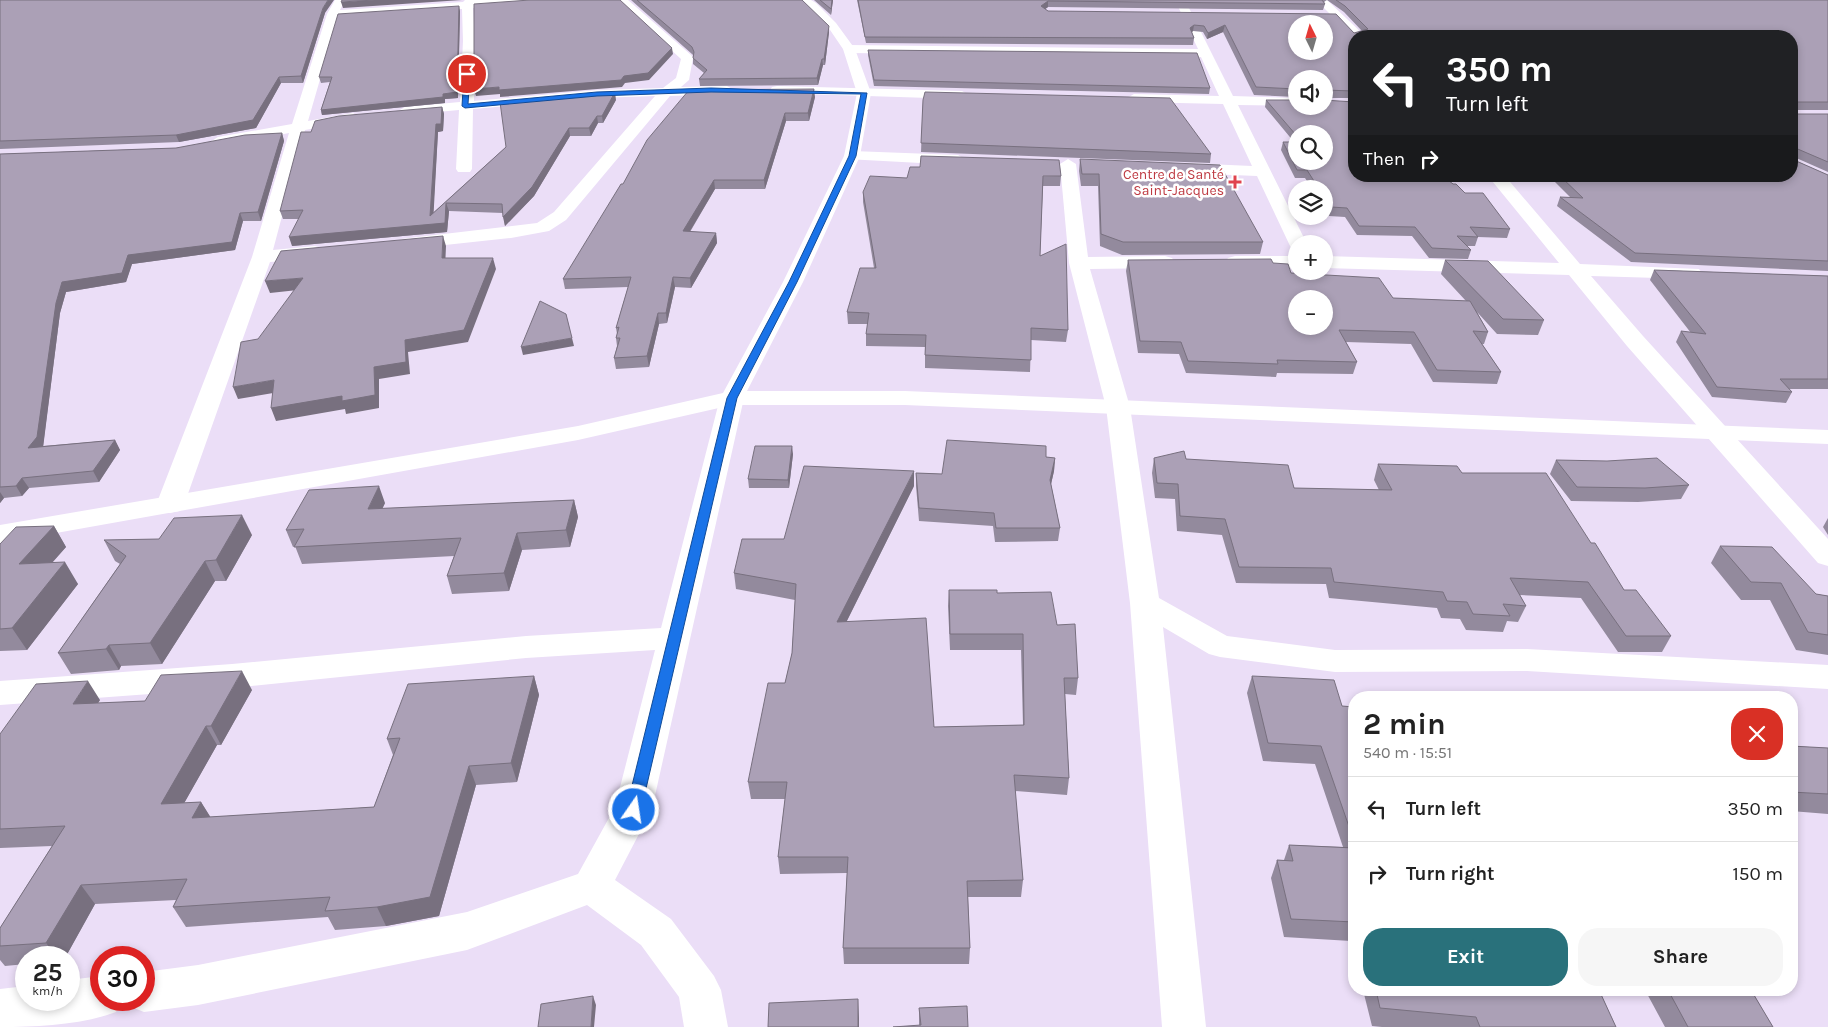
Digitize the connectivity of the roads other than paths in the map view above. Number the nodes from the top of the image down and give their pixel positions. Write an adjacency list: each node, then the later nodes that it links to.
1 (544, 0): 6 (street)
2 (622, 0): 17 (street)
3 (803, 0): 13 (street)
4 (1180, 0): 8 (street)
5 (1321, 0): 11 (street)
6 (468, 2): 7 (street); 23 (street)
7 (337, 7): 26 (street)
8 (1180, 14): 9 (street); 14 (street)
9 (1204, 14)
10 (1333, 16): 11 (street)
11 (1339, 16): 12 (street)
12 (1353, 30)
13 (849, 49): 14 (street); 18 (street)
14 (1207, 53): 21 (street)
15 (741, 90): 17 (street)
16 (760, 90): 18 (street)
17 (666, 92): 23 (street); 36 (street)
18 (864, 93): 19 (street); 28 (street)
19 (972, 95)
20 (1120, 98): 21 (street)
21 (1228, 100): 22 (street); 33 (street)
22 (1288, 102)
23 (465, 106): 24 (street); 32 (street)
24 (390, 113)
25 (370, 115): 26 (street)
26 (299, 125): 27 (street); 38 (street)
27 (207, 144)
28 (852, 156): 29 (street); 46 (street)
29 (970, 160)
30 (1068, 164): 43 (street)
31 (1166, 167): 33 (street)
32 (464, 169)
33 (1263, 171): 35 (street)
34 (1501, 182): 44 (street)
35 (1294, 235)
36 (396, 244)
37 (329, 250): 38 (street)
38 (262, 257): 50 (street)
39 (1188, 262): 43 (street)
40 (1217, 262): 41 (street)
41 (1288, 262)
42 (1333, 262): 44 (street)
43 (1079, 263): 47 (street)
44 (1574, 269): 45 (street); 48 (street)
45 (1711, 274)
46 (732, 398): 47 (street); 50 (street); 54 (street)
47 (1118, 407): 48 (street); 53 (street)
48 (1714, 431): 49 (street); 52 (street)
49 (1828, 437)
50 (170, 505): 51 (street)
51 (0, 534)
52 (1828, 557)
53 (1145, 603): 55 (street); 62 (street)
54 (675, 638): 56 (street); 57 (street)
55 (1828, 677)
56 (0, 693)
57 (592, 886): 58 (street); 61 (street)
58 (155, 991)
59 (90, 998): 60 (street)
60 (0, 1010)
61 (706, 1027)
62 (1184, 1027)

